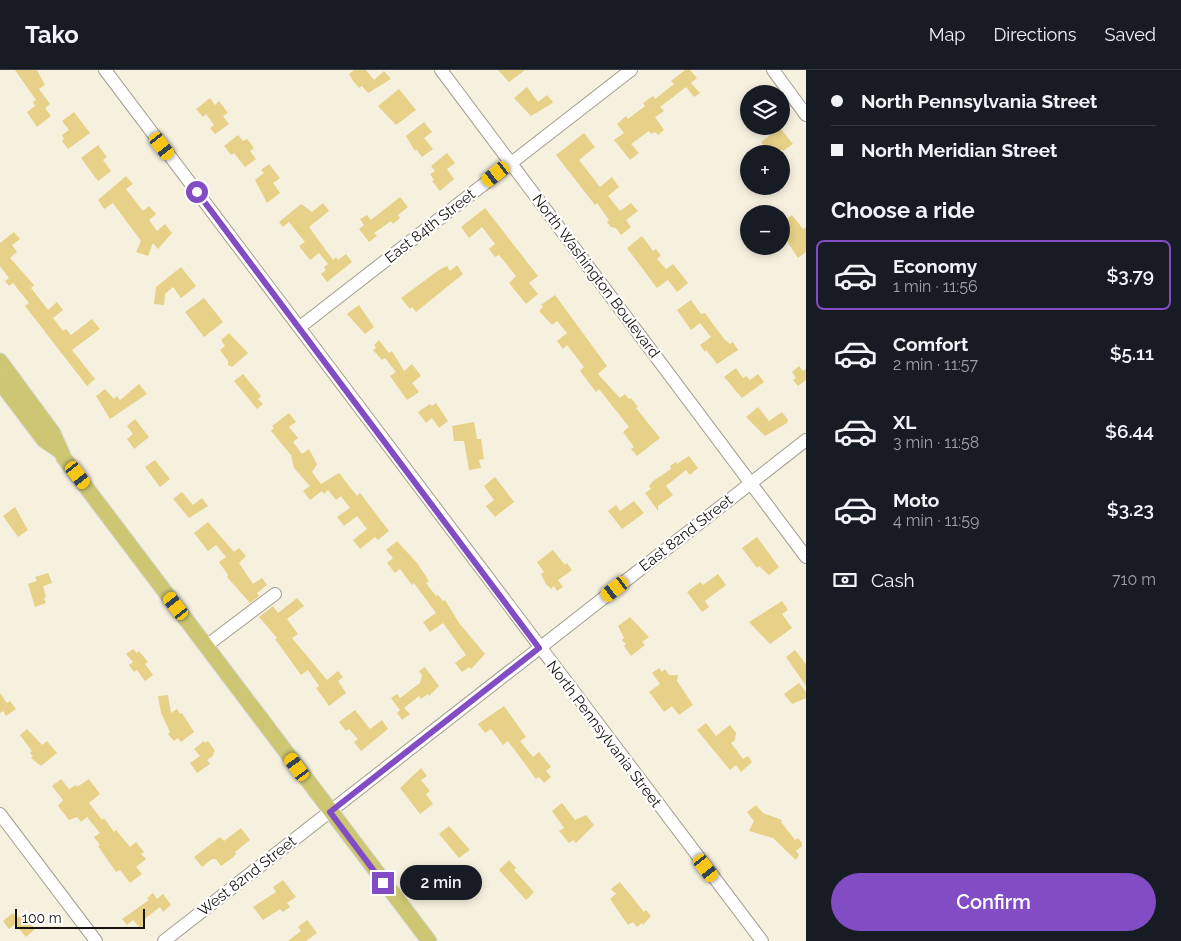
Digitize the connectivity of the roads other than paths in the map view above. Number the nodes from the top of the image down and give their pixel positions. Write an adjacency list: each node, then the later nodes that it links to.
1 (105, 70): 7 (street, North Pennsylvania Street)
2 (441, 70): 6 (street, North Washington Boulevard)
3 (632, 70): 6 (street, East 84th Street)
4 (773, 70): 5 (street)
5 (806, 115)
6 (511, 163): 7 (street, East 84th Street); 12 (street, North Washington Boulevard)
7 (300, 327): 16 (street, North Pennsylvania Street)
8 (0, 361): 11 (main road)
9 (0, 382): 11 (main road)
10 (806, 440): 12 (street, East 82nd Street)
11 (60, 451): 15 (main road)
12 (750, 483): 13 (street, North Washington Boulevard); 16 (street, East 82nd Street)
13 (806, 556)
14 (275, 594): 15 (street)
15 (206, 646): 17 (main road)
16 (539, 648): 17 (street, East 82nd Street); 22 (street, North Pennsylvania Street)
17 (330, 812): 20 (street, West 82nd Street); 21 (main road)
18 (0, 814): 19 (street)
19 (96, 941)
20 (164, 941)
21 (429, 941)
22 (762, 941)

